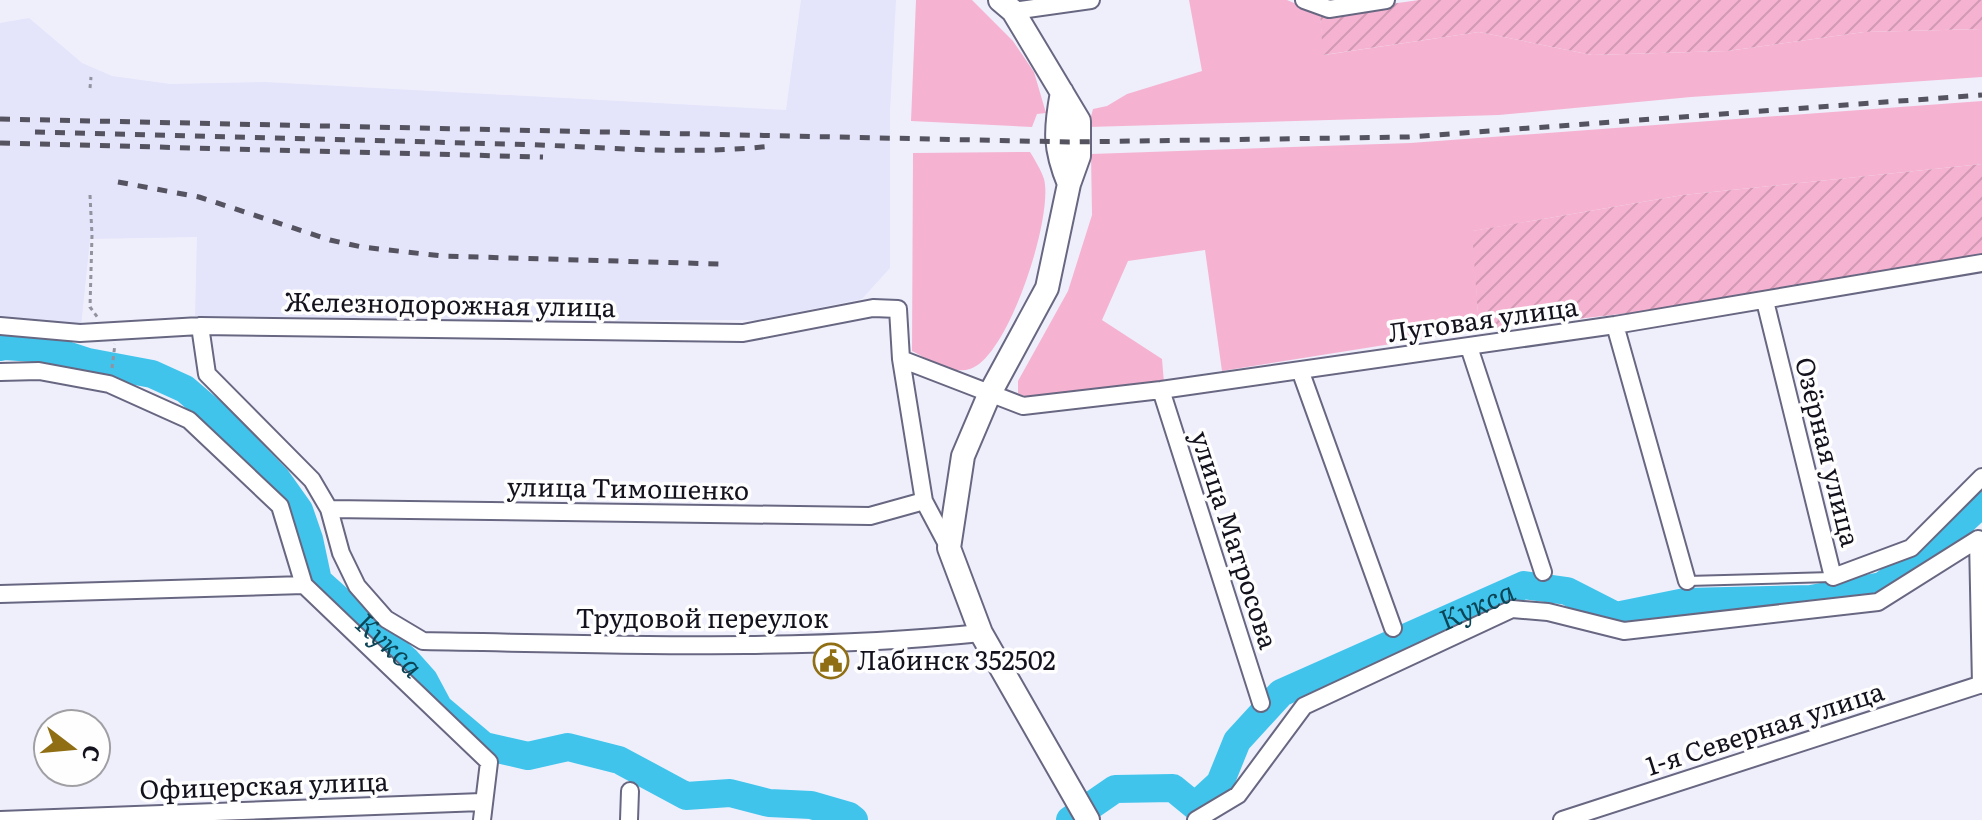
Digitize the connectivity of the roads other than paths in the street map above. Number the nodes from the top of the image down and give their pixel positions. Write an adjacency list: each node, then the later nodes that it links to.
1 (1091, 0): 4 (street)
2 (1304, 0): 3 (street)
3 (1386, 0)
4 (1007, 5): 15 (main road)
5 (1982, 263): 6 (street, Луговая улица)
6 (1765, 301): 7 (street, Луговая улица); 21 (street, Озёрная улица)
7 (1615, 325): 10 (street, Луговая улица); 22 (street)
8 (0, 326): 9 (street, Железнодорожная улица)
9 (200, 326): 11 (street, Железнодорожная улица); 18 (street)
10 (1469, 347): 12 (street, Луговая улица); 20 (street)
11 (901, 359): 15 (street, Луговая улица); 17 (street)
12 (1300, 370): 14 (street, Луговая улица); 25 (street)
13 (0, 372): 23 (street)
14 (1161, 390): 15 (street, Луговая улица); 28 (street, улица Матросова)
15 (989, 395): 19 (main road)
16 (1982, 477): 21 (street, Озёрная улица)
17 (924, 501): 18 (street, улица Тимошенко); 19 (street)
18 (329, 509): 26 (street, Трудовой переулок)
19 (949, 548): 26 (main road)
20 (1543, 572)
21 (1833, 577): 22 (lane)
22 (1687, 581)
23 (304, 585): 24 (street); 30 (street)
24 (0, 594)
25 (1393, 628)
26 (981, 633): 34 (main road)
27 (1982, 684): 35 (street); 36 (street, 1-я Северная улица)
28 (1261, 703)
29 (630, 791): 33 (street)
30 (482, 802): 31 (street, Офицерская улица); 32 (street)
31 (0, 820)
32 (482, 820)
33 (629, 820)
34 (1088, 820)
35 (1196, 820)
36 (1562, 820)

